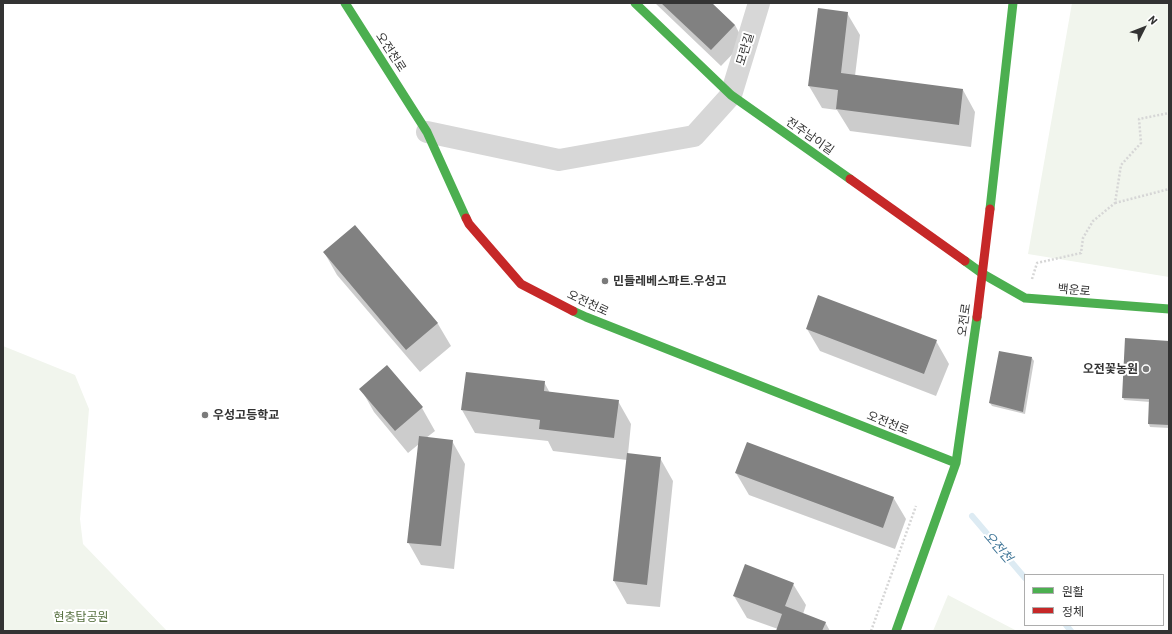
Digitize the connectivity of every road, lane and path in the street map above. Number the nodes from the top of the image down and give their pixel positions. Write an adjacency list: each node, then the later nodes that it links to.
1 (345, 3): 7 (street, 오전천로)
2 (635, 3): 5 (street, 전주남이길)
3 (759, 3): 5 (street, 모란길)
4 (1013, 3): 10 (street, 오전로)
5 (731, 95): 7 (street); 10 (street, 전주남이길)
6 (1169, 113): 9 (path)
7 (427, 132): 13 (street, 오전천로)
8 (1169, 188): 9 (path)
9 (1115, 203): 11 (path)
10 (983, 274): 11 (street, 백운로); 13 (street, 오전로)
11 (1025, 298): 12 (street, 백운로)
12 (1169, 309)
13 (956, 463): 16 (street, 오전로)
14 (916, 506): 15 (path)
15 (871, 631)
16 (896, 631)

